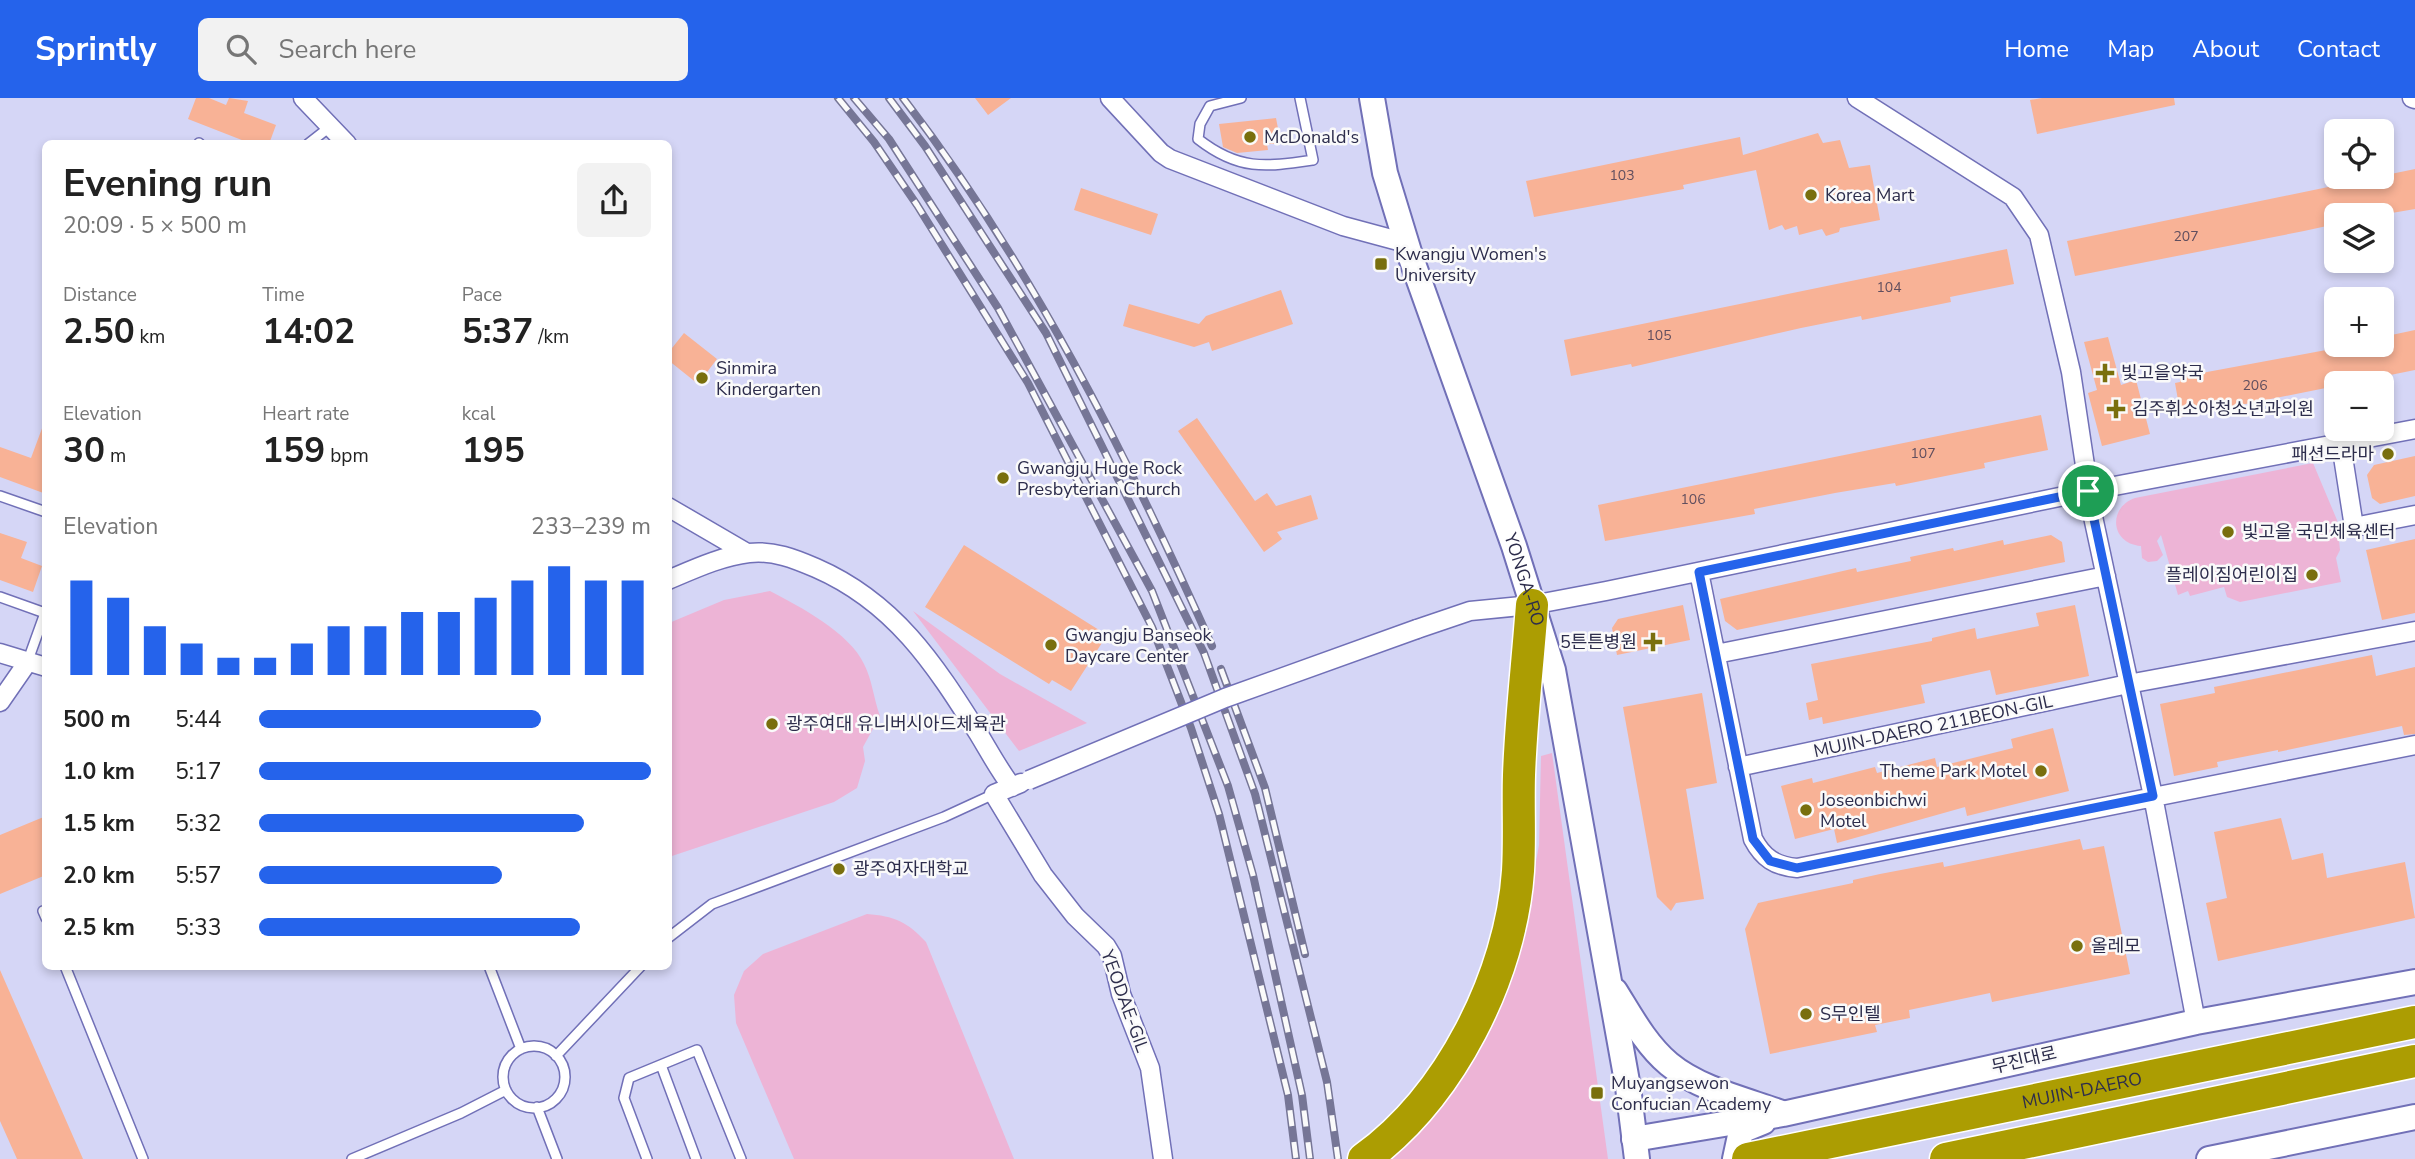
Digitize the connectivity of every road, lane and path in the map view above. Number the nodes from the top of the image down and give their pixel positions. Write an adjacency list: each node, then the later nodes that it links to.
1 (303, 98): 7 (street)
2 (1110, 98): 10 (street)
3 (1241, 98): 4 (lane)
4 (1300, 98)
5 (1372, 98): 10 (street, YONGA-RO)
6 (1857, 98): 13 (street)
7 (332, 125): 8 (lane); 9 (street)
8 (312, 140)
9 (344, 140)
10 (1406, 243): 23 (street, YONGA-RO)
11 (2415, 429): 12 (street)
12 (2342, 444): 13 (street); 17 (street)
13 (2088, 491): 19 (street); 20 (street)
14 (0, 496): 16 (lane)
15 (672, 510): 18 (street)
16 (42, 511)
17 (2415, 514)
18 (747, 553): 21 (street); 35 (street)
19 (1699, 572): 23 (street); 28 (street)
20 (2106, 576): 28 (street); 31 (street)
21 (672, 578)
22 (0, 597): 24 (lane)
23 (1532, 605): 35 (street, bridge); 42 (street, YONGA-RO); 64 (highway)
24 (42, 612)
25 (42, 624): 29 (lane)
26 (2415, 631): 31 (street, MUJIN-DAERO 211BEON-GIL)
27 (0, 653): 29 (street)
28 (1716, 654): 34 (street)
29 (27, 663): 30 (street); 32 (street)
30 (42, 666)
31 (2128, 684): 34 (street, MUJIN-DAERO 211BEON-GIL); 37 (street)
32 (0, 702)
33 (2415, 745): 37 (street)
34 (1738, 767): 37 (street)
35 (1012, 787): 36 (street)
36 (994, 794): 38 (lane); 63 (street, YEODAE-GIL)
37 (2153, 796): 45 (street)
38 (672, 935)
39 (67, 970): 57 (lane)
40 (490, 970): 46 (lane)
41 (636, 970): 47 (lane)
42 (1608, 981): 52 (street); 54 (street, YONGA-RO)
43 (2415, 982): 45 (street, 무진대로)
44 (2415, 1021): 66 (highway, MUJIN-DAERO)
45 (2196, 1022): 52 (street, 무진대로)
46 (520, 1049): 47 (lane); 50 (lane)
47 (556, 1056): 51 (lane)
48 (2415, 1061): 55 (highway)
49 (661, 1065): 60 (lane); 61 (lane); 62 (lane)
50 (506, 1090): 51 (lane); 58 (lane)
51 (537, 1107): 59 (lane)
52 (1783, 1114): 54 (street, 무진대로); 65 (street)
53 (2415, 1117): 56 (street)
54 (1635, 1149)
55 (1953, 1158)
56 (2223, 1158)
57 (144, 1159)
58 (352, 1159)
59 (557, 1159)
60 (647, 1159)
61 (696, 1159)
62 (741, 1159)
63 (1163, 1159)
64 (1364, 1159)
65 (1735, 1159)
66 (1748, 1159)

